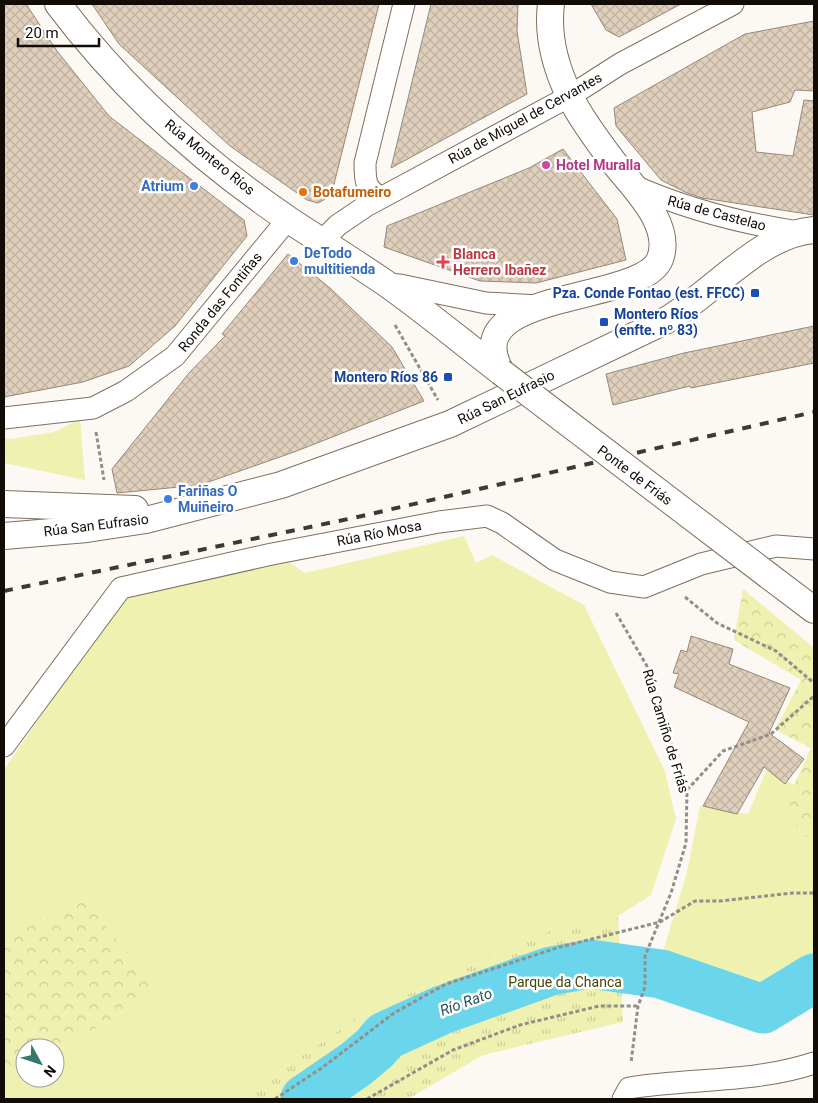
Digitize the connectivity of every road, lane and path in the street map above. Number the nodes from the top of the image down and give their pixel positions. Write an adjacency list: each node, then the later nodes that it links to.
1 (58, 4): 8 (street, Rúa Montero Ríos)
2 (404, 4): 7 (street)
3 (550, 4): 5 (street)
4 (733, 4): 5 (street, Rúa de Miguel de Cervantes)
5 (570, 96): 6 (street); 7 (street, Rúa de Miguel de Cervantes)
6 (632, 186): 9 (street, Rúa de Castelao); 12 (street, Rúa Montero Ríos)
7 (382, 197): 10 (street, Rúa de Miguel de Cervantes)
8 (288, 219): 10 (street, Rúa Montero Ríos); 16 (street, Ronda das Fontiñas)
9 (806, 231): 20 (street, Rúa San Eufrasio)
10 (322, 241): 11 (street, Rúa Montero Ríos)
11 (386, 284): 12 (street, Rúa Montero Ríos); 14 (street, Rúa Montero Ríos)
12 (538, 306): 14 (street, Rúa Montero Ríos)
13 (393, 322): 15 (path)
14 (501, 372): 24 (street, Ponte de Friás, bridge)
15 (441, 404)
16 (4, 418)
17 (96, 428): 18 (path)
18 (104, 485)
19 (4, 504): 20 (street, Rúa San Eufrasio)
20 (188, 509): 21 (street, Rúa San Eufrasio)
21 (4, 536)
22 (814, 549): 23 (street, Rúa Río Mosa)
23 (663, 580): 26 (path); 28 (street, Rúa Río Mosa)
24 (814, 610)
25 (616, 613): 29 (path, Rúa Camiño de Friás)
26 (814, 683)
27 (814, 696): 29 (path)
28 (4, 746)
29 (687, 790): 31 (path, Rúa Camiño de Friás)
30 (814, 893): 31 (path)
31 (660, 922): 32 (path, Rúa Camiño de Friás); 35 (path)
32 (638, 1006): 34 (path, Rúa Camiño de Friás); 36 (path)
33 (814, 1063): 34 (street)
34 (626, 1094)
35 (275, 1099)
36 (367, 1099)

